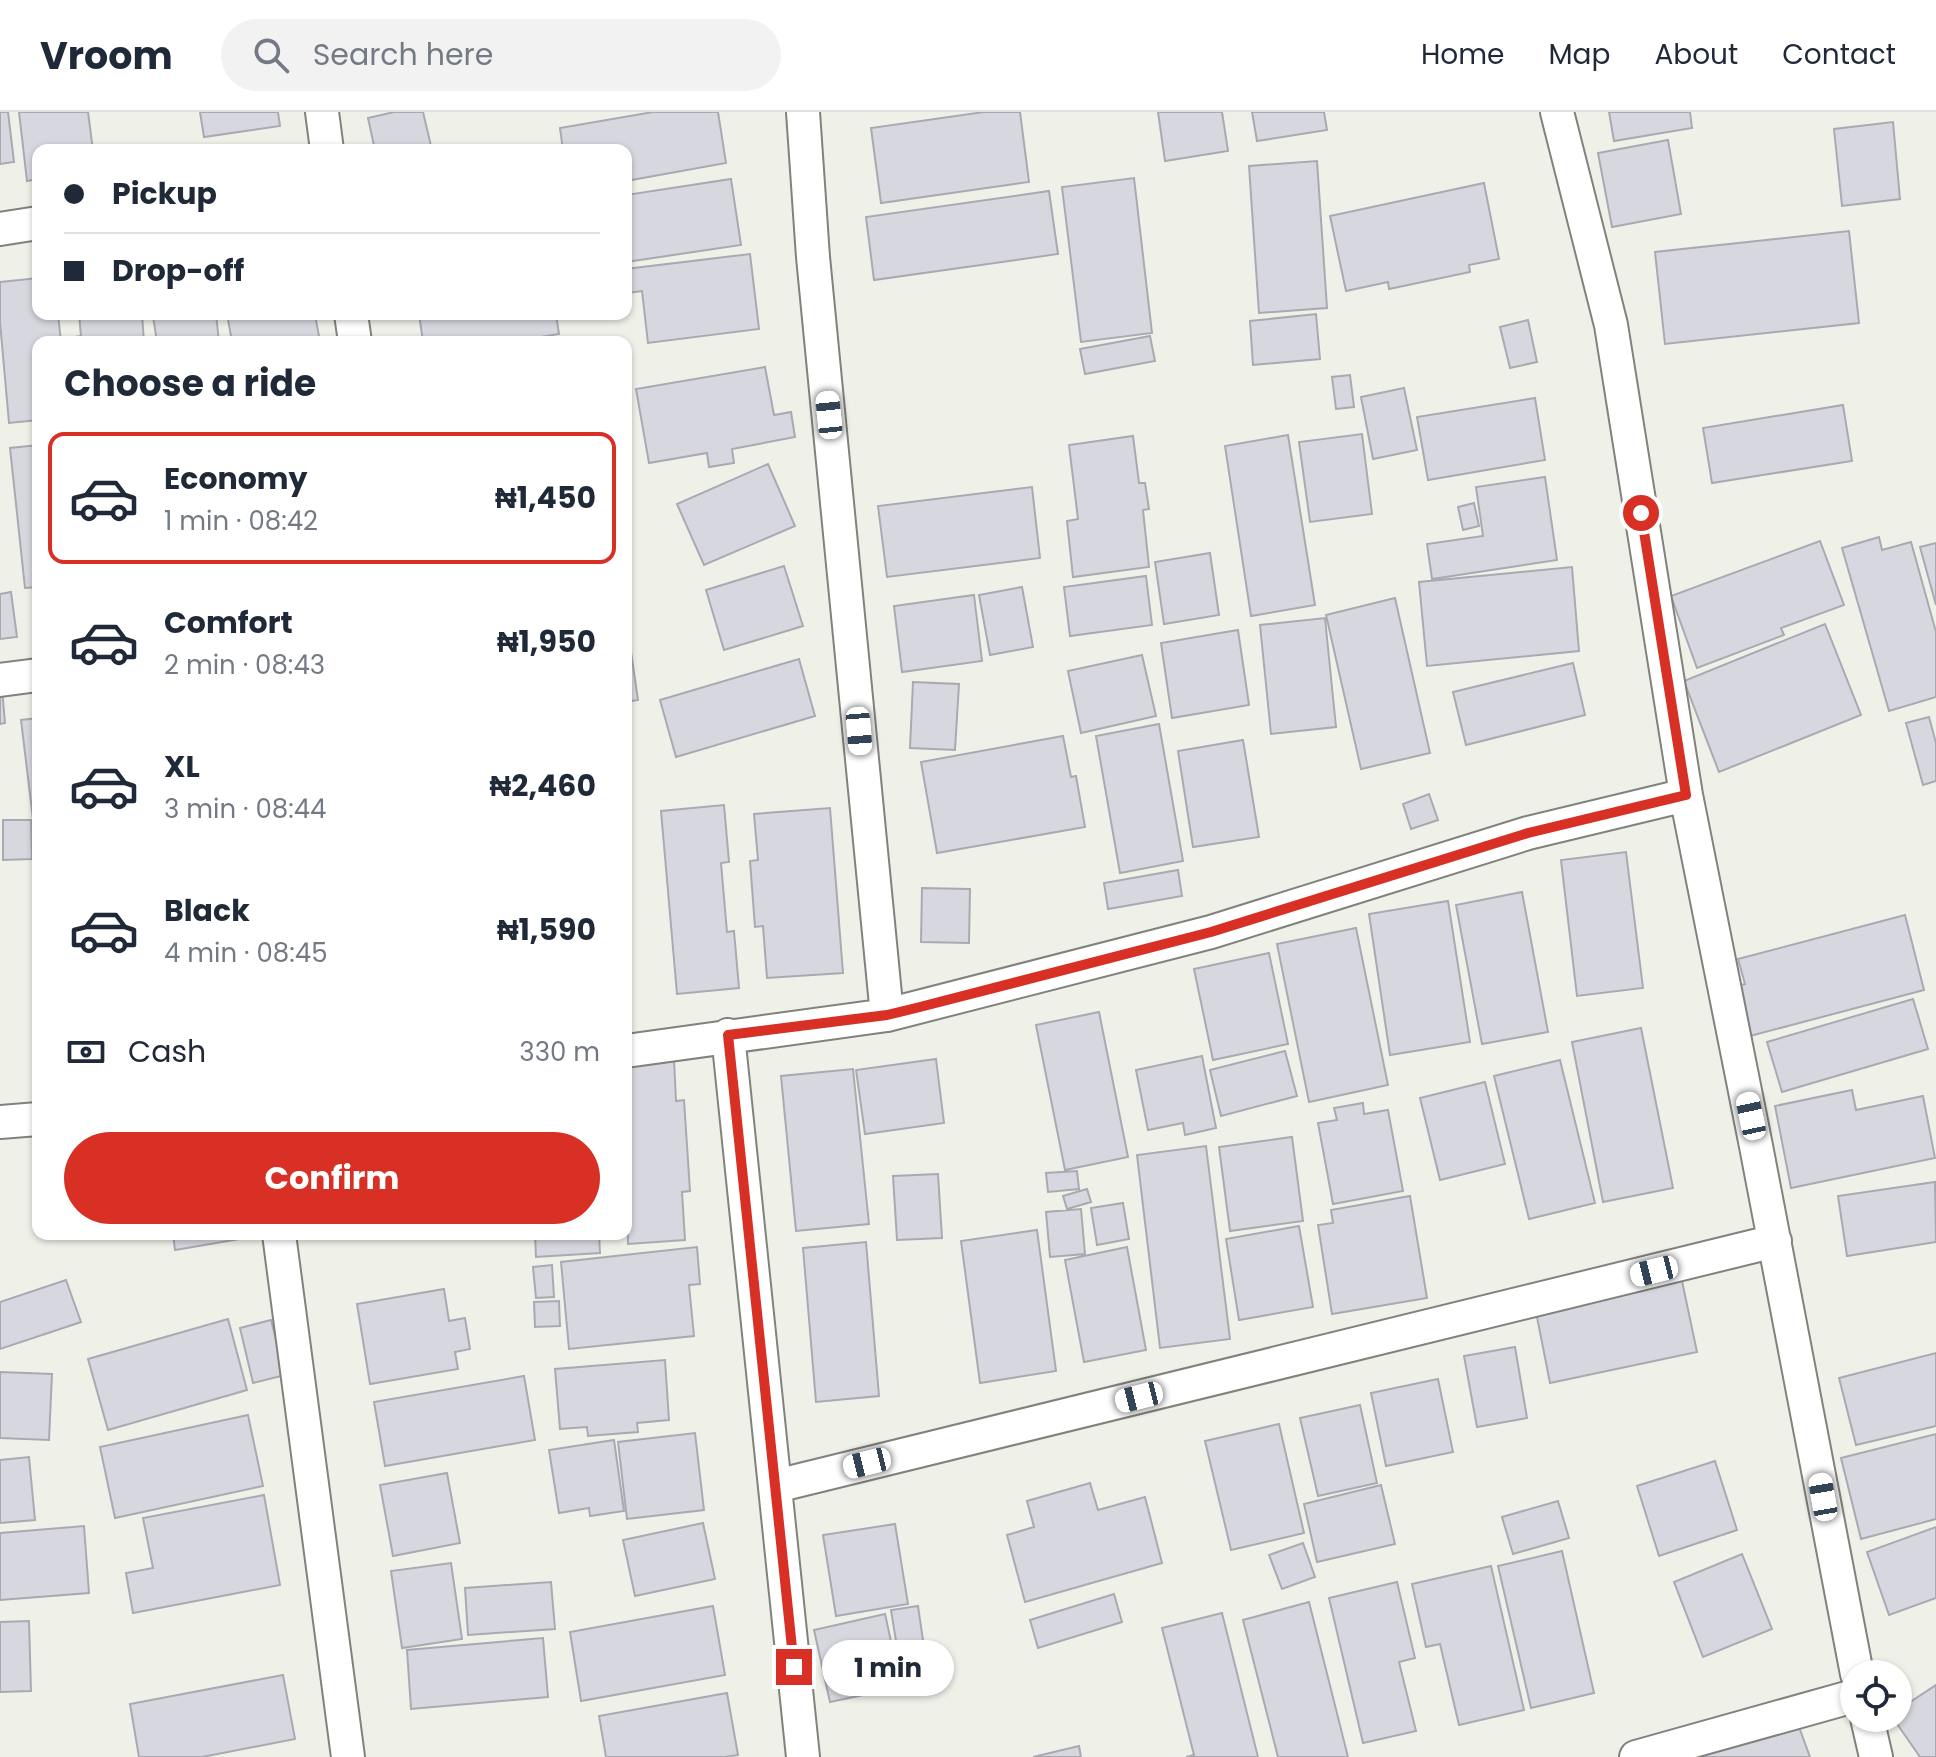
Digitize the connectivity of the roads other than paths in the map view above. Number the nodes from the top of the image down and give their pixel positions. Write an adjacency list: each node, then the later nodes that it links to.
1 (322, 112): 4 (street)
2 (803, 112): 10 (street)
3 (1557, 112): 9 (street)
4 (326, 144)
5 (32, 224): 6 (street)
6 (0, 229)
7 (32, 676): 8 (street)
8 (0, 680)
9 (1686, 795): 10 (street); 16 (street)
10 (887, 1015): 11 (street)
11 (728, 1035): 12 (street); 17 (street)
12 (632, 1050)
13 (32, 1119): 14 (street)
14 (0, 1122)
15 (280, 1240): 21 (street)
16 (1775, 1241): 17 (street); 18 (street)
17 (776, 1486): 22 (street)
18 (1854, 1660)
19 (1840, 1700): 23 (street)
20 (1870, 1732): 24 (street)
21 (348, 1757)
22 (803, 1757)
23 (1636, 1757)
24 (1876, 1757)

